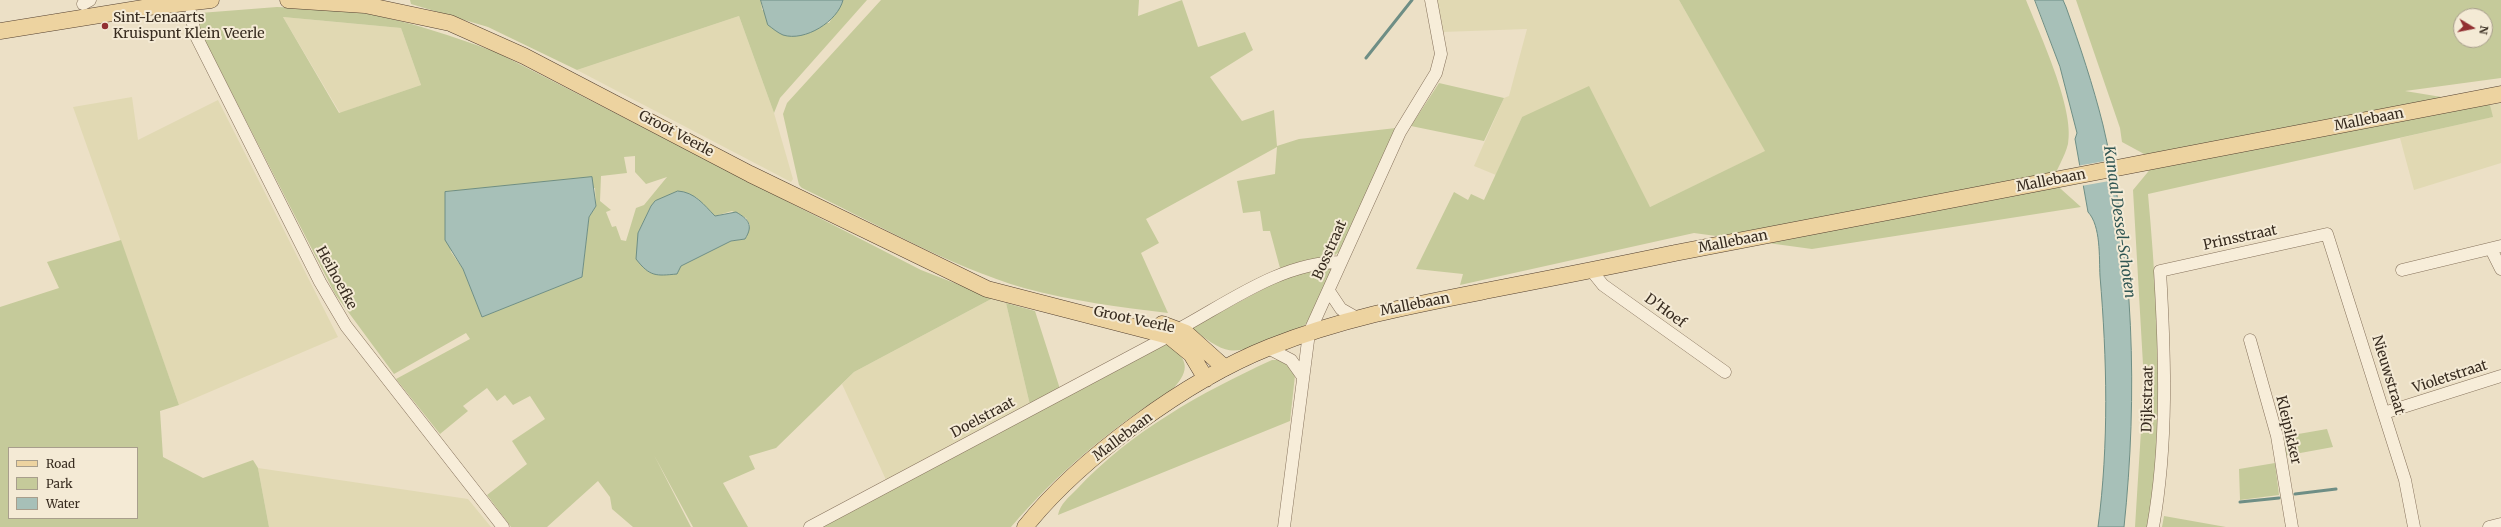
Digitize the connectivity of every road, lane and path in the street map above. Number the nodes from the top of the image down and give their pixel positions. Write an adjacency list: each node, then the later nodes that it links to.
1 (211, 0): 4 (main road)
2 (288, 0): 17 (main road, Groot Veerle)
3 (1431, 0): 10 (street, Bosstraat)
4 (149, 3): 6 (main road)
5 (191, 14): 28 (street, Heihoefke)
6 (0, 31)
7 (2501, 94): 12 (main road, Mallebaan)
8 (2328, 234): 14 (street, Prinsstraat); 26 (street, Nieuwstraat)
9 (2496, 248): 11 (street); 13 (street)
10 (1341, 262): 15 (street, Bosstraat); 17 (street, Doelstraat)
11 (2501, 269)
12 (1591, 270): 16 (main road, Mallebaan); 22 (street, D'Hoef)
13 (2402, 270)
14 (2160, 271): 32 (street, Dijkstraat)
15 (1329, 291): 16 (street); 18 (street, Bosstraat)
16 (1355, 317): 18 (main road, Mallebaan)
17 (1174, 332): 21 (main road, Groot Veerle); 25 (main road, Groot Veerle); 29 (street, Doelstraat)
18 (1309, 333): 20 (main road, Mallebaan); 24 (street, Bosstraat)
19 (2250, 340): 33 (street, Kleipikker)
20 (1268, 348): 21 (main road, Mallebaan); 24 (street)
21 (1225, 368): 25 (main road, Mallebaan)
22 (1724, 372)
23 (2501, 376): 26 (street, Violetstraat)
24 (1303, 377): 31 (street, Bosstraat)
25 (1206, 379): 30 (main road, Mallebaan)
26 (2384, 413): 34 (street, Nieuwstraat)
27 (2501, 524): 35 (street)
28 (503, 527)
29 (810, 527)
30 (1025, 527)
31 (1284, 527)
32 (2154, 527)
33 (2292, 527)
34 (2414, 527)
35 (2490, 527)

